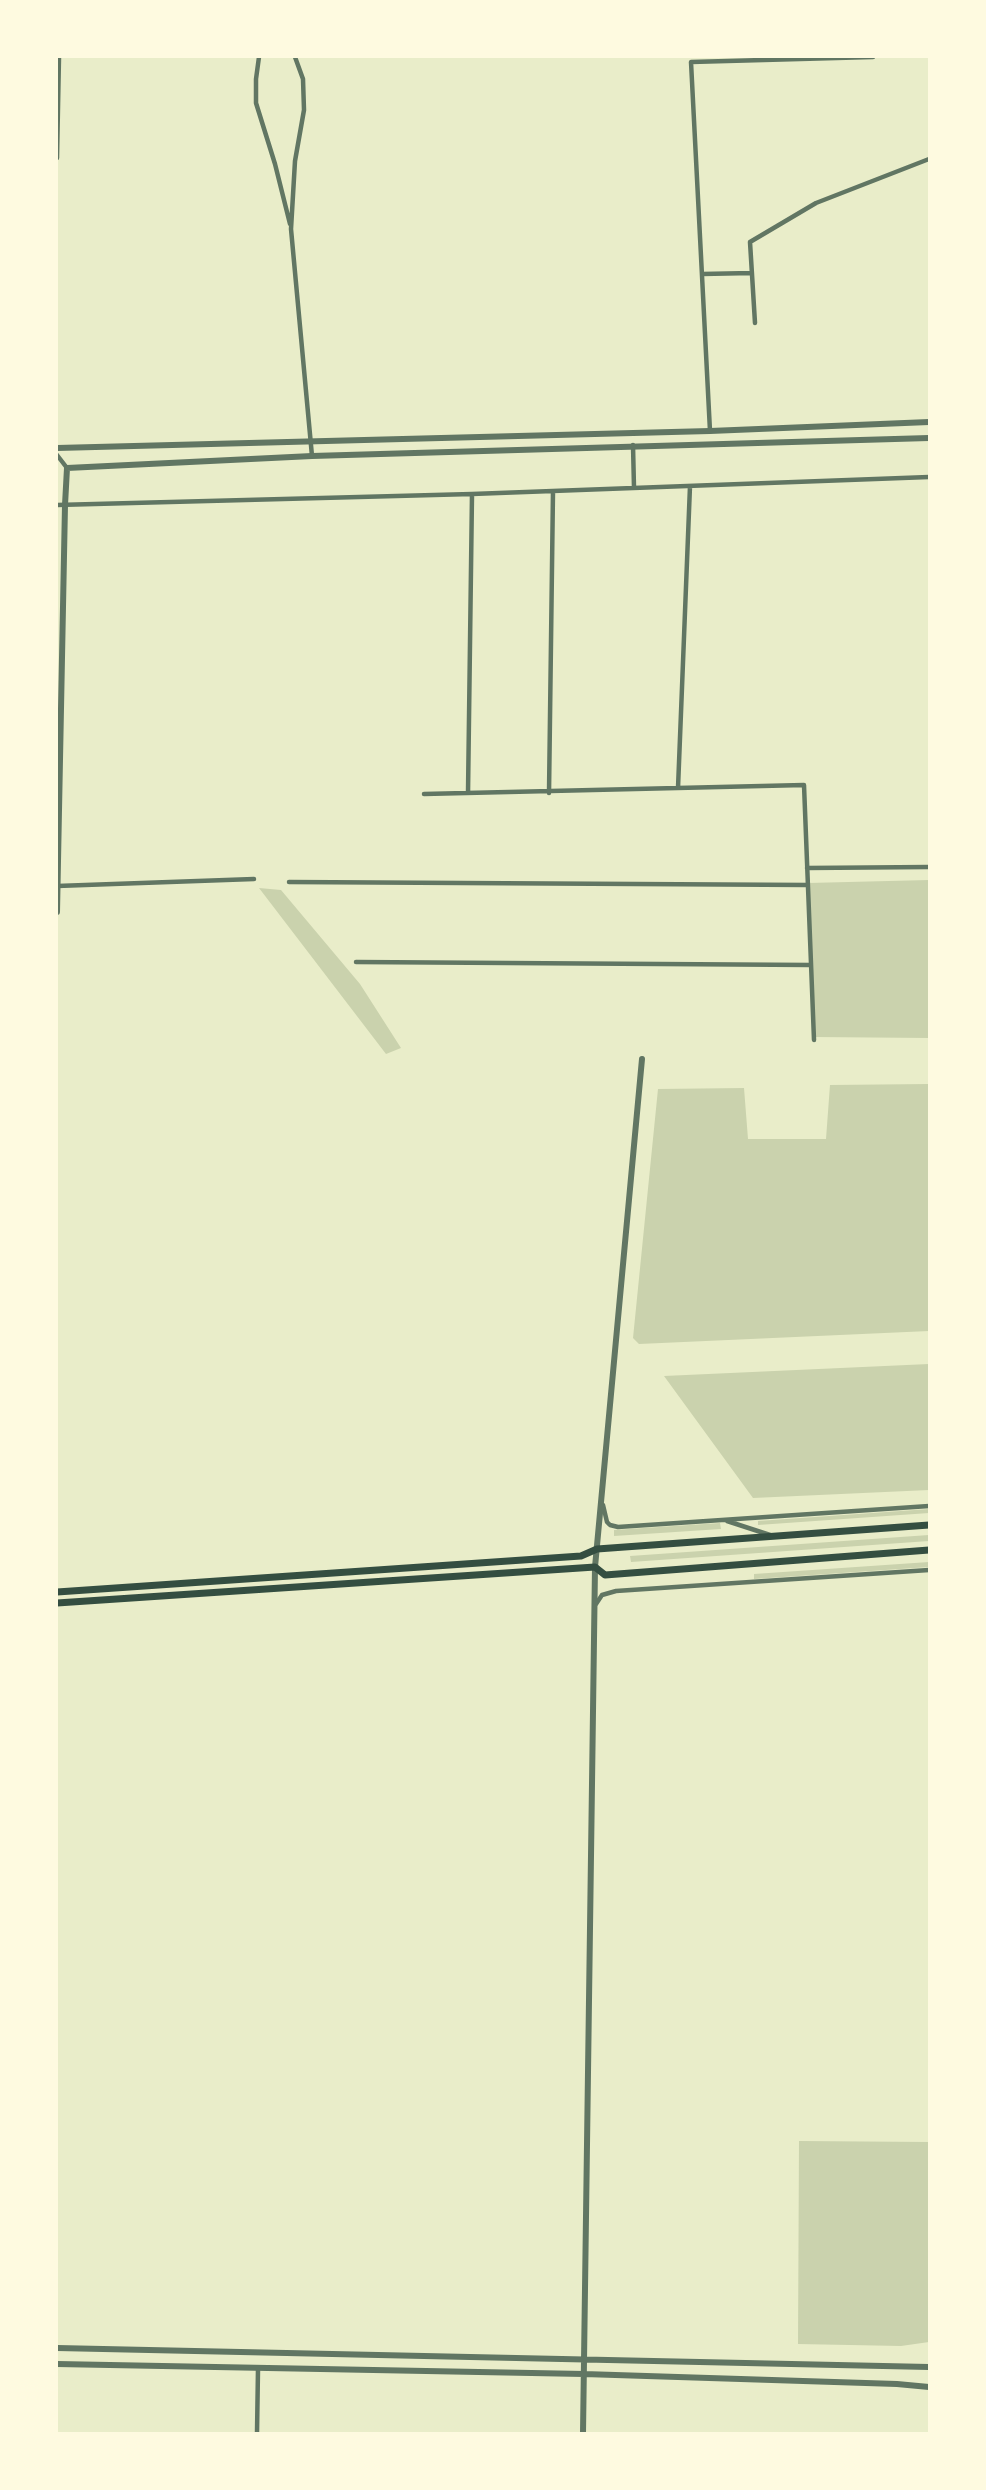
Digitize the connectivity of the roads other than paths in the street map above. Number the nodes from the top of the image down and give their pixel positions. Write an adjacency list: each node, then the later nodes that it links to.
1 (59, 57): 5 (street)
2 (259, 57): 7 (street)
3 (295, 57): 7 (street)
4 (873, 57): 9 (street)
5 (57, 158)
6 (929, 159): 8 (street)
7 (291, 229): 14 (street)
8 (752, 273): 9 (street); 10 (street)
9 (702, 274): 12 (street)
10 (756, 323)
11 (929, 422): 12 (street)
12 (711, 431): 14 (street)
13 (929, 438): 15 (street)
14 (311, 441): 16 (street); 18 (street)
15 (633, 445): 18 (street); 22 (street)
16 (57, 448)
17 (57, 455): 19 (street)
18 (312, 456): 19 (street)
19 (67, 468): 25 (street)
20 (929, 477): 21 (street)
21 (690, 486): 22 (street); 26 (street)
22 (634, 488): 23 (street)
23 (553, 491): 24 (street); 28 (street)
24 (472, 494): 25 (street); 27 (street)
25 (61, 505): 35 (street)
26 (678, 788): 28 (street); 31 (street)
27 (468, 793): 28 (street); 29 (street)
28 (549, 793)
29 (424, 794)
30 (929, 867): 31 (street)
31 (807, 868): 34 (street)
32 (254, 879): 35 (street)
33 (289, 882): 34 (street)
34 (808, 885): 38 (street)
35 (57, 886): 36 (street)
36 (57, 912)
37 (356, 962): 38 (street)
38 (811, 965): 39 (street)
39 (814, 1040)
40 (642, 1059): 41 (street)
41 (602, 1493): 43 (street); 46 (street)
42 (929, 1506): 43 (street)
43 (724, 1520): 45 (street)
44 (929, 1525): 45 (main road)
45 (773, 1536): 46 (main road)
46 (597, 1549): 48 (street); 50 (main road)
47 (929, 1550): 48 (main road)
48 (595, 1567): 51 (main road); 52 (street)
49 (929, 1570): 52 (street)
50 (57, 1592)
51 (57, 1603)
52 (595, 1612): 54 (street)
53 (57, 2348): 54 (street)
54 (585, 2359): 56 (street); 58 (street)
55 (57, 2364): 57 (street)
56 (929, 2367)
57 (258, 2368): 58 (street); 60 (street)
58 (584, 2374): 59 (street); 61 (street)
59 (929, 2387)
60 (257, 2433)
61 (583, 2433)

